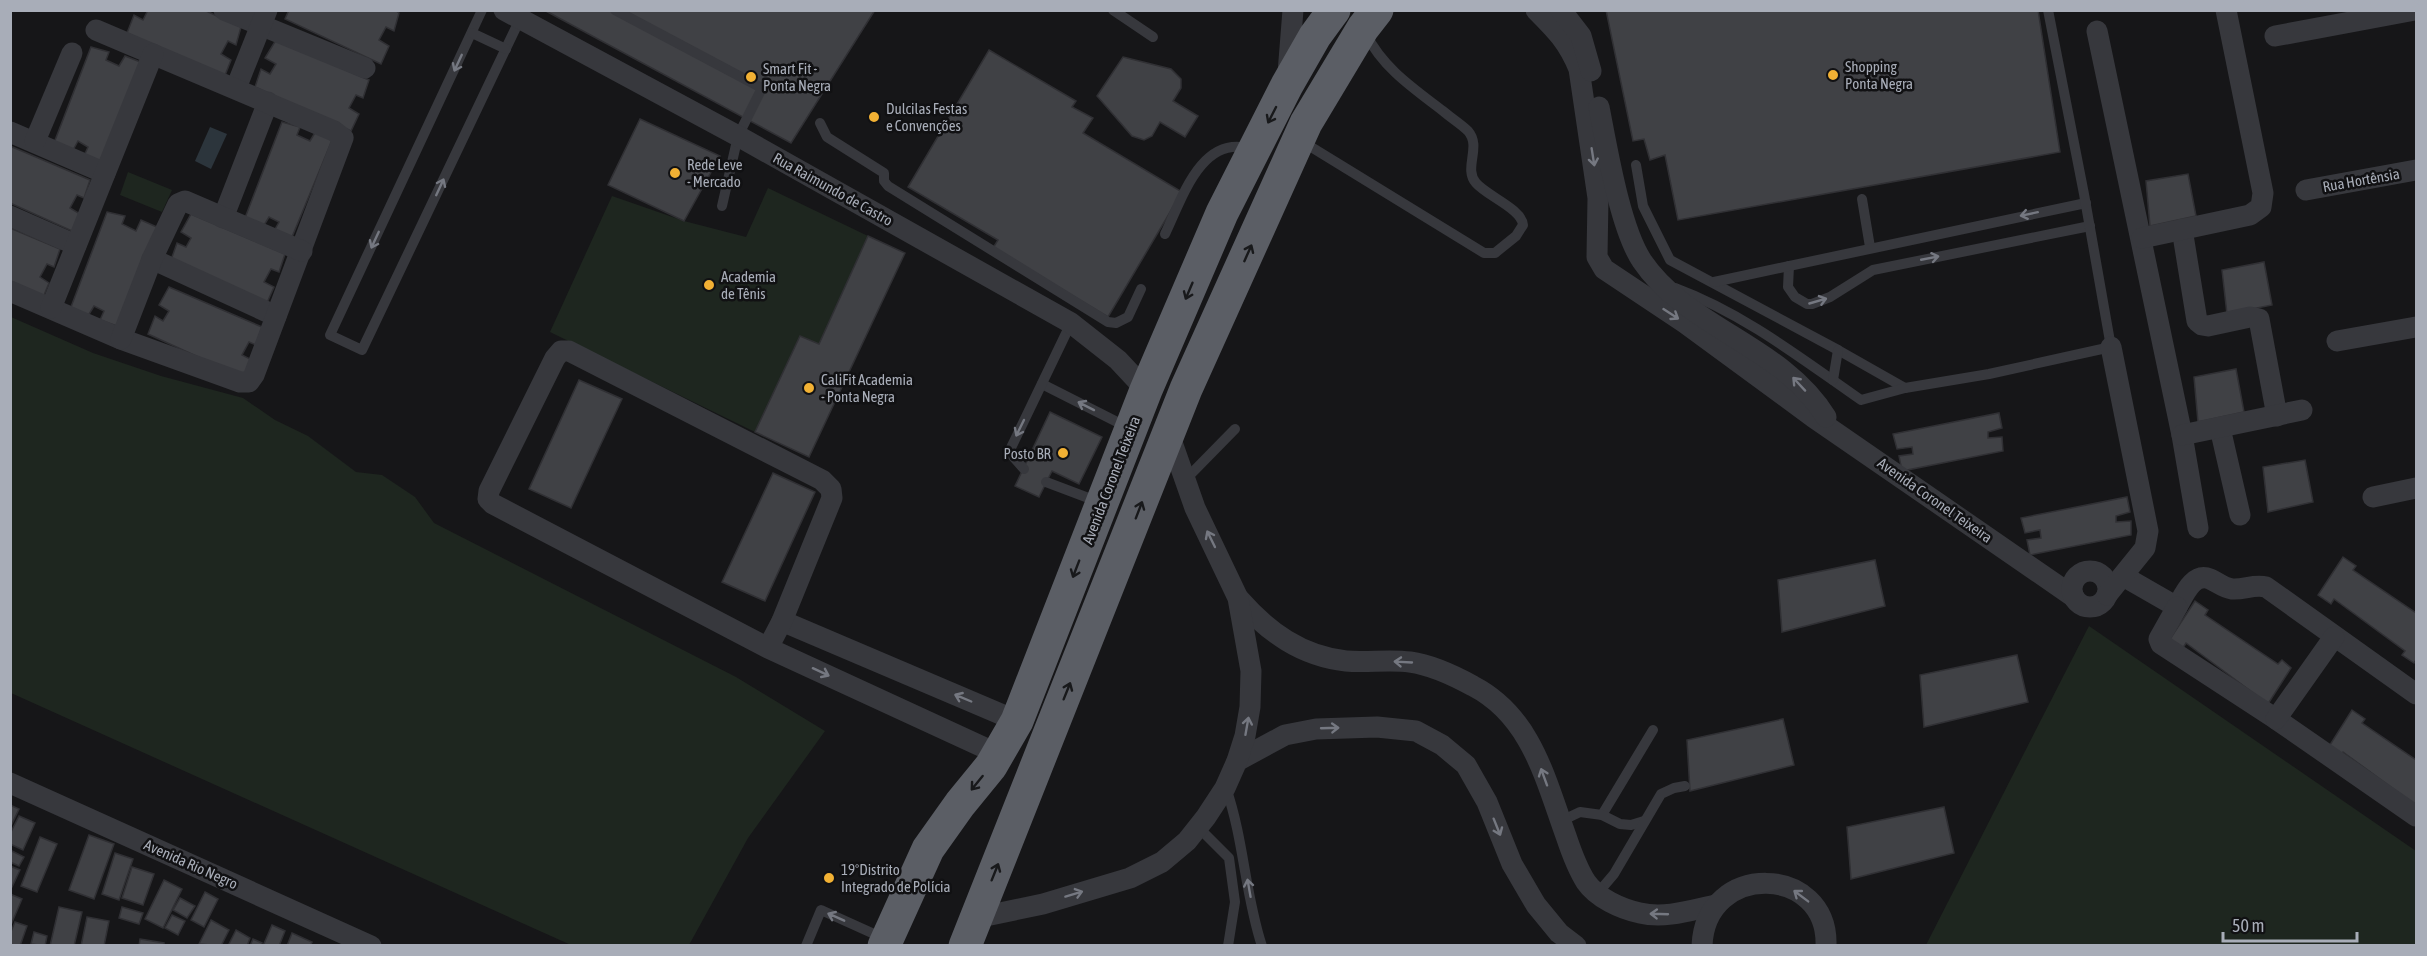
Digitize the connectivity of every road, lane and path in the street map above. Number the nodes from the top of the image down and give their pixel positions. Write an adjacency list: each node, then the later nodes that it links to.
1 (224, 10): 14 (street)
2 (482, 10): 18 (lane)
3 (615, 10): 31 (lane)
4 (1113, 10): 21 (lane)
5 (1293, 10): 26 (street)
6 (1334, 10): 26 (highway, Avenida Coronel Teixeira)
7 (1536, 10): 47 (street, one-way to 47)
8 (1561, 10): 19 (street)
9 (1578, 10): 19 (lane)
10 (2048, 10): 40 (lane)
11 (2226, 10): 46 (street)
12 (2415, 10): 20 (street)
13 (521, 15): 22 (lane); 31 (street, Rua Raimundo de Castro)
14 (263, 18): 25 (street); 27 (street)
15 (1370, 19): 32 (highway); 32 (lane)
16 (96, 30): 24 (street)
17 (2097, 31): 49 (street)
18 (472, 33): 22 (lane); 22 (lane, one-way to 22)
19 (1581, 36): 45 (street)
20 (2275, 36)
21 (1153, 37)
22 (506, 49)
23 (72, 53): 33 (street)
24 (153, 54): 27 (street); 37 (street)
25 (365, 68)
26 (1287, 85): 34 (highway, Avenida Coronel Teixeira, one-way to 34)
27 (236, 88): 28 (street)
28 (268, 102): 43 (street); 52 (street)
29 (820, 123): 59 (lane)
30 (10, 132): 33 (street)
31 (738, 136): 41 (lane); 63 (street, Rua Raimundo de Castro)
32 (1299, 140): 79 (highway, one-way to 32)
33 (35, 141): 37 (street)
34 (1254, 150): 48 (lane); 72 (highway, Avenida Coronel Teixeira, one-way to 72)
35 (1636, 165): 57 (lane)
36 (2416, 170): 38 (street, Rua Hortênsia)
37 (105, 172): 50 (street)
38 (2306, 190)
39 (1862, 199): 51 (lane)
40 (2086, 202): 44 (lane); 51 (lane, one-way to 51)
41 (722, 206)
42 (10, 216): 50 (street)
43 (223, 218): 52 (street); 53 (street)
44 (2090, 226): 55 (lane, one-way to 44); 67 (lane)
45 (1628, 228): 47 (street); 54 (street)
46 (2182, 229): 49 (street); 74 (street)
47 (1598, 233): 56 (street)
48 (1165, 234)
49 (2142, 238): 80 (street)
50 (76, 245): 61 (street)
51 (1870, 247): 55 (lane)
52 (302, 251): 62 (street)
53 (152, 259): 62 (street); 65 (street)
54 (1642, 260): 56 (street); 58 (street)
55 (1789, 266): 57 (lane)
56 (1620, 280): 78 (street, Avenida Coronel Teixeira, one-way to 78)
57 (1714, 282): 68 (lane)
58 (1661, 283): 69 (lane); 78 (street, one-way to 58)
59 (1141, 289)
60 (10, 291): 61 (street)
61 (51, 308): 65 (street)
62 (276, 316): 65 (street)
63 (1071, 323): 70 (lane); 72 (street, Rua Raimundo de Castro)
64 (2416, 327): 66 (street)
65 (122, 339)
66 (2337, 341)
67 (2111, 347): 71 (lane); 89 (street)
68 (1838, 350): 69 (lane); 71 (lane)
69 (1833, 380): 71 (lane)
70 (1042, 384): 75 (lane, one-way to 70); 81 (lane, one-way to 81)
71 (1905, 388)
72 (1146, 390): 75 (highway, Avenida Coronel Teixeira)
73 (2302, 410): 74 (street)
74 (2277, 416): 76 (street)
75 (1131, 428): 86 (highway, Avenida Coronel Teixeira)
76 (2220, 428): 80 (street); 87 (street)
77 (1235, 429): 82 (lane)
78 (1835, 430): 90 (street, Avenida Coronel Teixeira)
79 (1169, 434): 82 (street); 116 (highway, one-way to 79)
80 (2182, 435): 88 (street)
81 (1023, 469)
82 (1185, 480): 95 (street, one-way to 82)
83 (1046, 482): 86 (lane)
84 (2416, 488): 85 (street)
85 (2373, 497)
86 (1102, 503): 102 (highway, Avenida Coronel Teixeira, one-way to 102)
87 (2240, 515)
88 (2198, 528)
89 (2145, 548): 91 (street); 92 (street)
90 (2036, 570): 91 (street); 94 (street, Avenida Coronel Teixeira)
91 (2091, 573): 93 (street); 94 (street)
92 (2123, 576): 93 (street); 96 (street)
93 (2107, 596): 94 (street, Avenida Coronel Teixeira)
94 (2074, 597)
95 (1238, 598): 105 (street, one-way to 95); 111 (street, one-way to 95)
96 (2177, 607): 98 (street); 101 (street)
97 (782, 621): 99 (street); 99 (street); 102 (street, one-way to 97)
98 (2334, 637): 100 (street); 101 (street)
99 (768, 648): 104 (street, one-way to 104)
100 (2416, 694)
101 (2276, 719): 110 (street)
102 (1017, 721): 104 (highway, Avenida Coronel Teixeira)
103 (1653, 730): 109 (lane)
104 (998, 754): 117 (highway, Avenida Coronel Teixeira, one-way to 117)
105 (1237, 761): 108 (street); 122 (street, one-way to 122)
106 (10, 783): 118 (street, Avenida Rio Negro)
107 (1685, 786): 112 (lane)
108 (1225, 788): 113 (street); 121 (lane, one-way to 108)
109 (1602, 815): 111 (lane); 112 (lane)
110 (2416, 816)
111 (1561, 821): 114 (street)
112 (1644, 822): 114 (lane)
113 (1198, 827): 116 (street, one-way to 113); 120 (lane)
114 (1597, 894): 115 (street, one-way to 114)
115 (1716, 905): 123 (street); 124 (street, one-way to 115)
116 (970, 932)
117 (885, 942): 119 (lane, one-way to 119)
118 (370, 945)
119 (806, 945)
120 (1228, 945)
121 (1262, 945)
122 (1576, 945)
123 (1702, 945)
124 (1826, 945)

